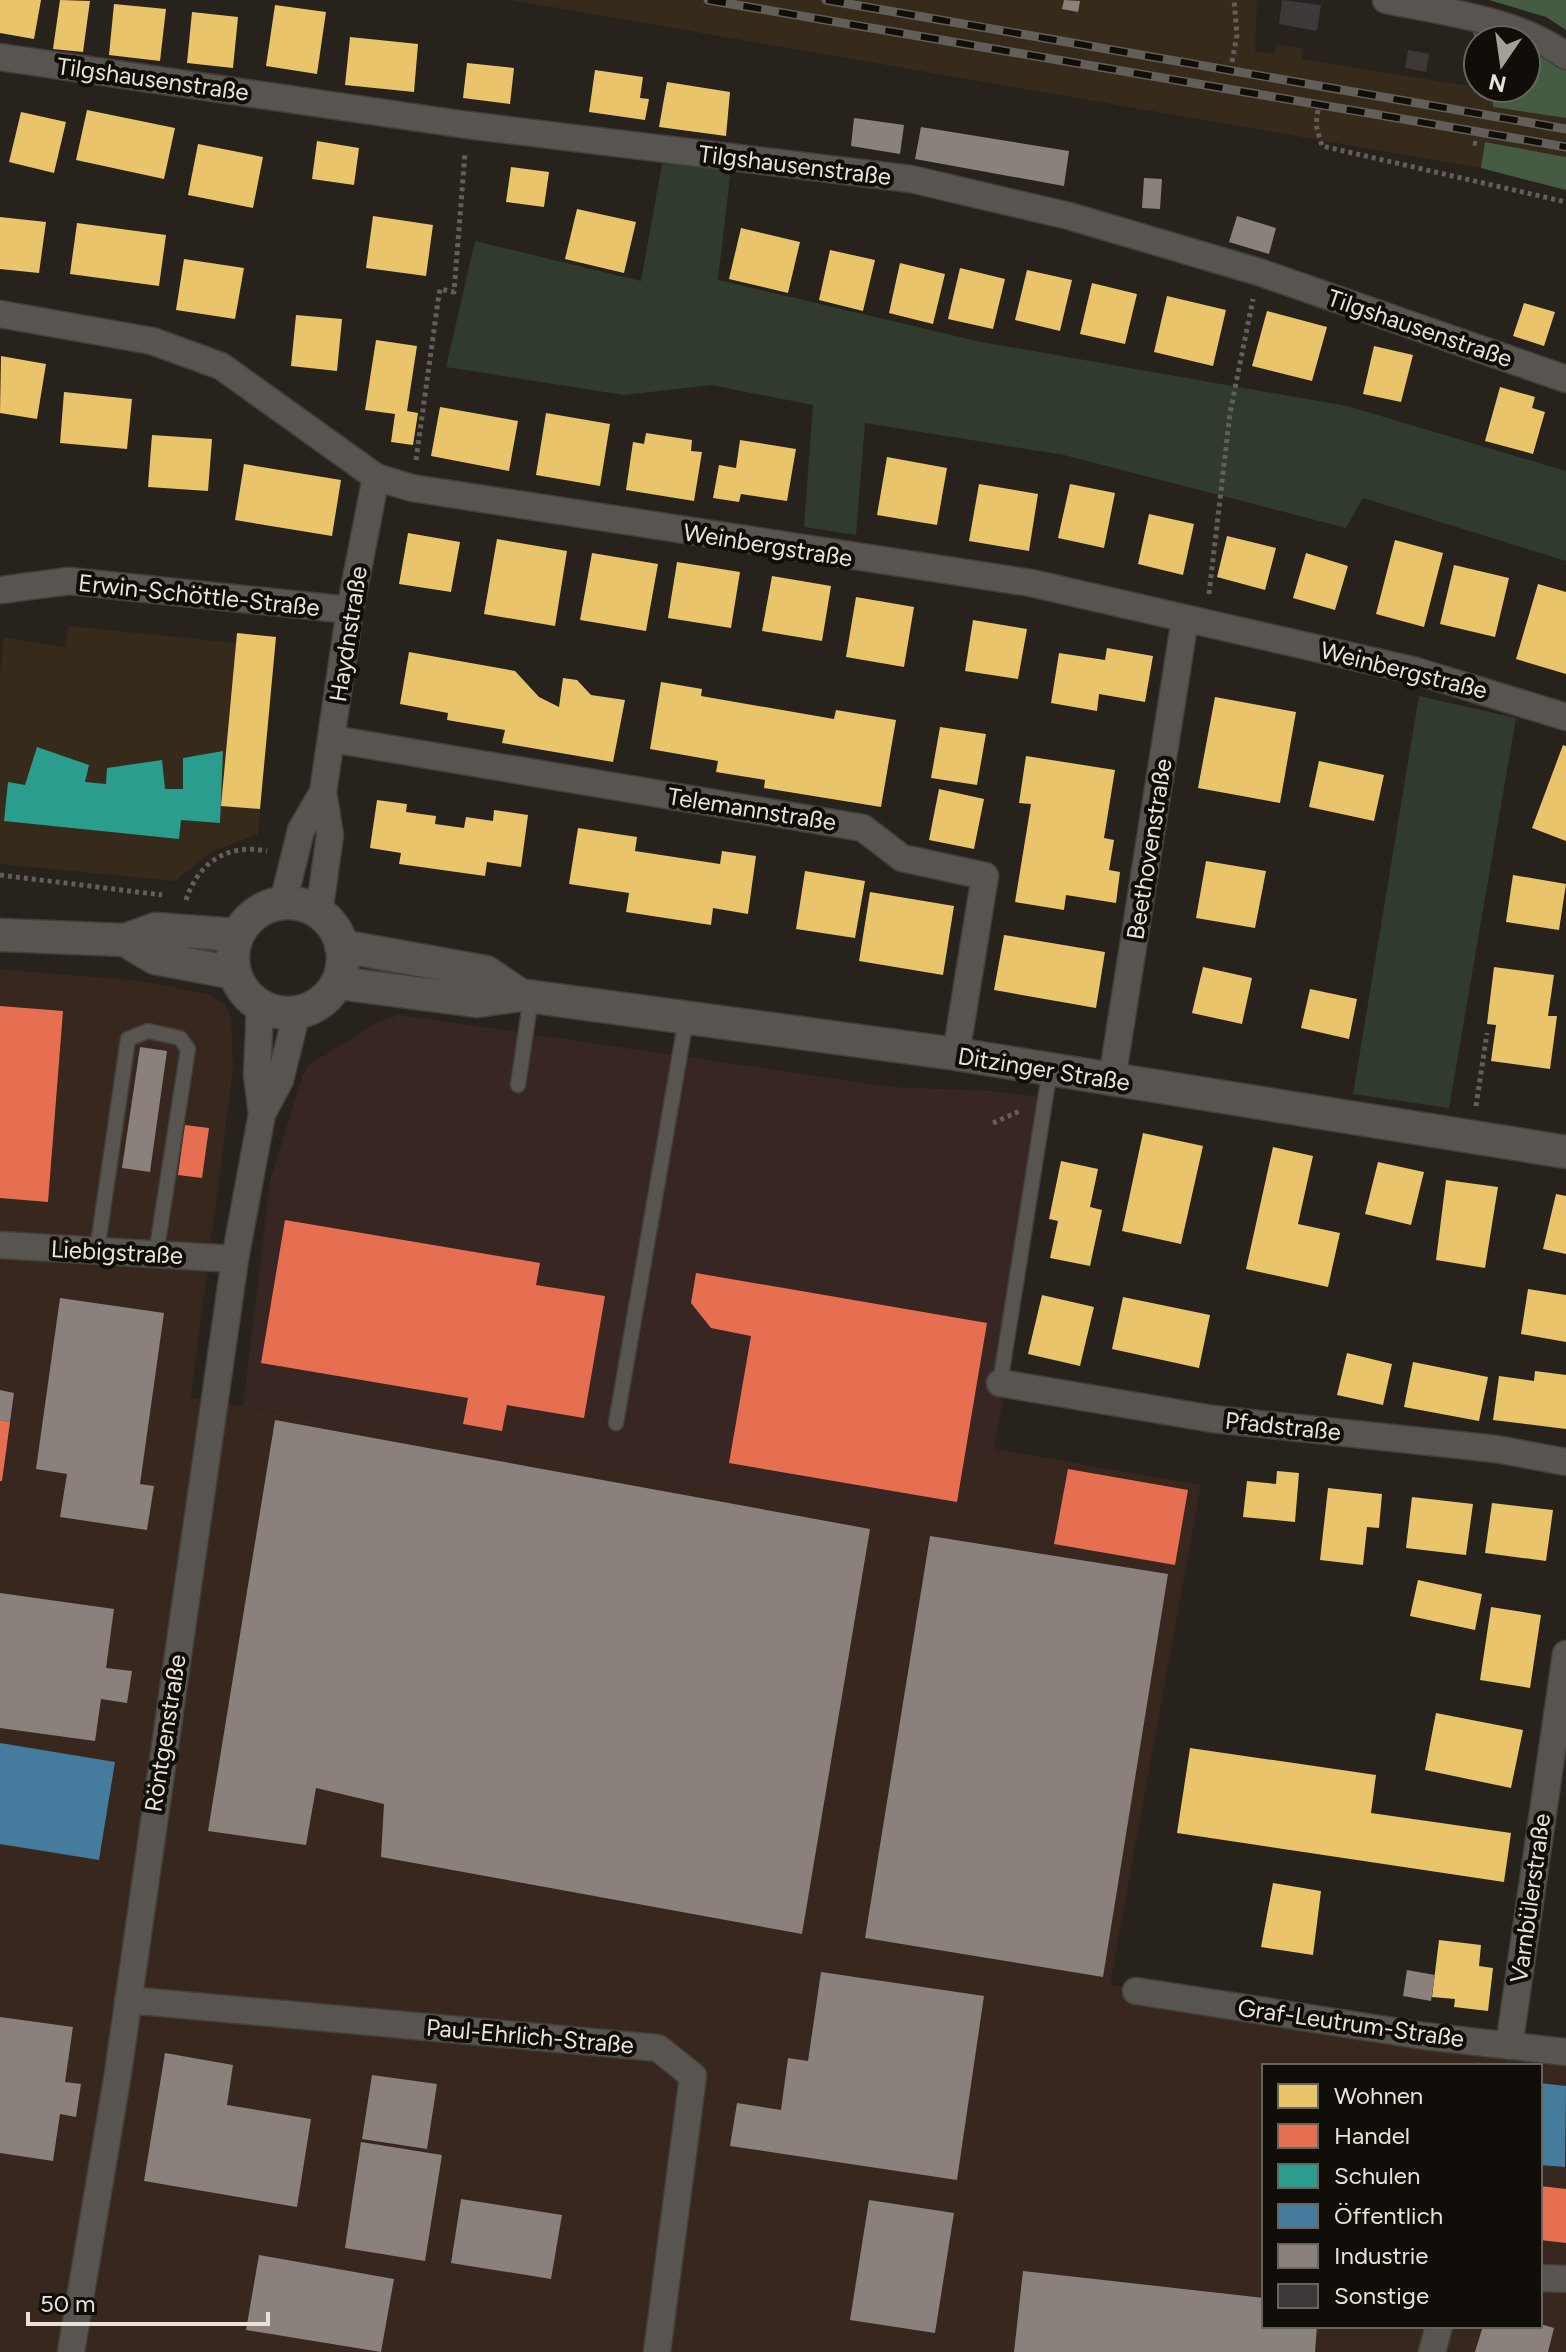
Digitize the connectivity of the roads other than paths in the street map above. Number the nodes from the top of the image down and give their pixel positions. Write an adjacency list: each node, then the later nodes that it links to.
1 (1386, 0): 2 (street)
2 (1566, 56)
3 (0, 57): 5 (street, Tilgshausenstraße)
4 (0, 314): 6 (street, Weinbergstraße)
5 (1566, 379)
6 (376, 477): 8 (street, Haydnstraße); 9 (street, Weinbergstraße)
7 (0, 590): 8 (street, Erwin-Schöttle-Straße)
8 (350, 610): 11 (street, Haydnstraße)
9 (1196, 621): 10 (street, Weinbergstraße); 27 (street, Beethovenstraße)
10 (1566, 717)
11 (332, 739): 12 (street, Haydnstraße); 25 (street, Telemannstraße)
12 (323, 792): 13 (street, Haydnstraße); 14 (street, Haydnstraße)
13 (283, 903): 14 (street); 16 (street)
14 (319, 913): 18 (street)
15 (0, 935): 17 (street)
16 (237, 935): 17 (street); 19 (street)
17 (125, 940): 19 (street)
18 (341, 946): 20 (street); 21 (street, Ditzinger Straße)
19 (235, 973): 22 (street)
20 (338, 983): 21 (street, Ditzinger Straße); 23 (street)
21 (525, 996): 24 (street, Ditzinger Straße); 28 (lane)
22 (260, 1006): 23 (street); 29 (street, Röntgenstraße)
23 (297, 1012): 29 (street, Röntgenstraße)
24 (686, 1019): 25 (street, Ditzinger Straße); 36 (lane)
25 (956, 1054): 26 (street, Ditzinger Straße)
26 (1050, 1069): 27 (street, Ditzinger Straße); 35 (lane)
27 (1112, 1079): 30 (street, Ditzinger Straße)
28 (518, 1085)
29 (262, 1114): 34 (street, Röntgenstraße)
30 (1566, 1152)
31 (0, 1245): 32 (street, Liebigstraße)
32 (97, 1251): 33 (street, Liebigstraße); 33 (lane)
33 (156, 1254): 34 (street, Liebigstraße)
34 (235, 1259): 41 (street, Röntgenstraße)
35 (1000, 1383): 37 (street, Pfadstraße)
36 (616, 1423)
37 (1566, 1462)
38 (1566, 1654): 39 (street, Varnbülerstraße)
39 (1558, 1757): 42 (street, Varnbülerstraße)
40 (1136, 1991): 42 (street, Graf-Leutrum-Straße)
41 (128, 2000): 47 (street, Röntgenstraße); 48 (street, Paul-Ehrlich-Straße)
42 (1509, 2046): 43 (street, Graf-Leutrum-Straße)
43 (1566, 2052)
44 (1542, 2278): 45 (street)
45 (1566, 2279)
46 (1438, 2328): 49 (street)
47 (71, 2352)
48 (657, 2352)
49 (1432, 2352)

